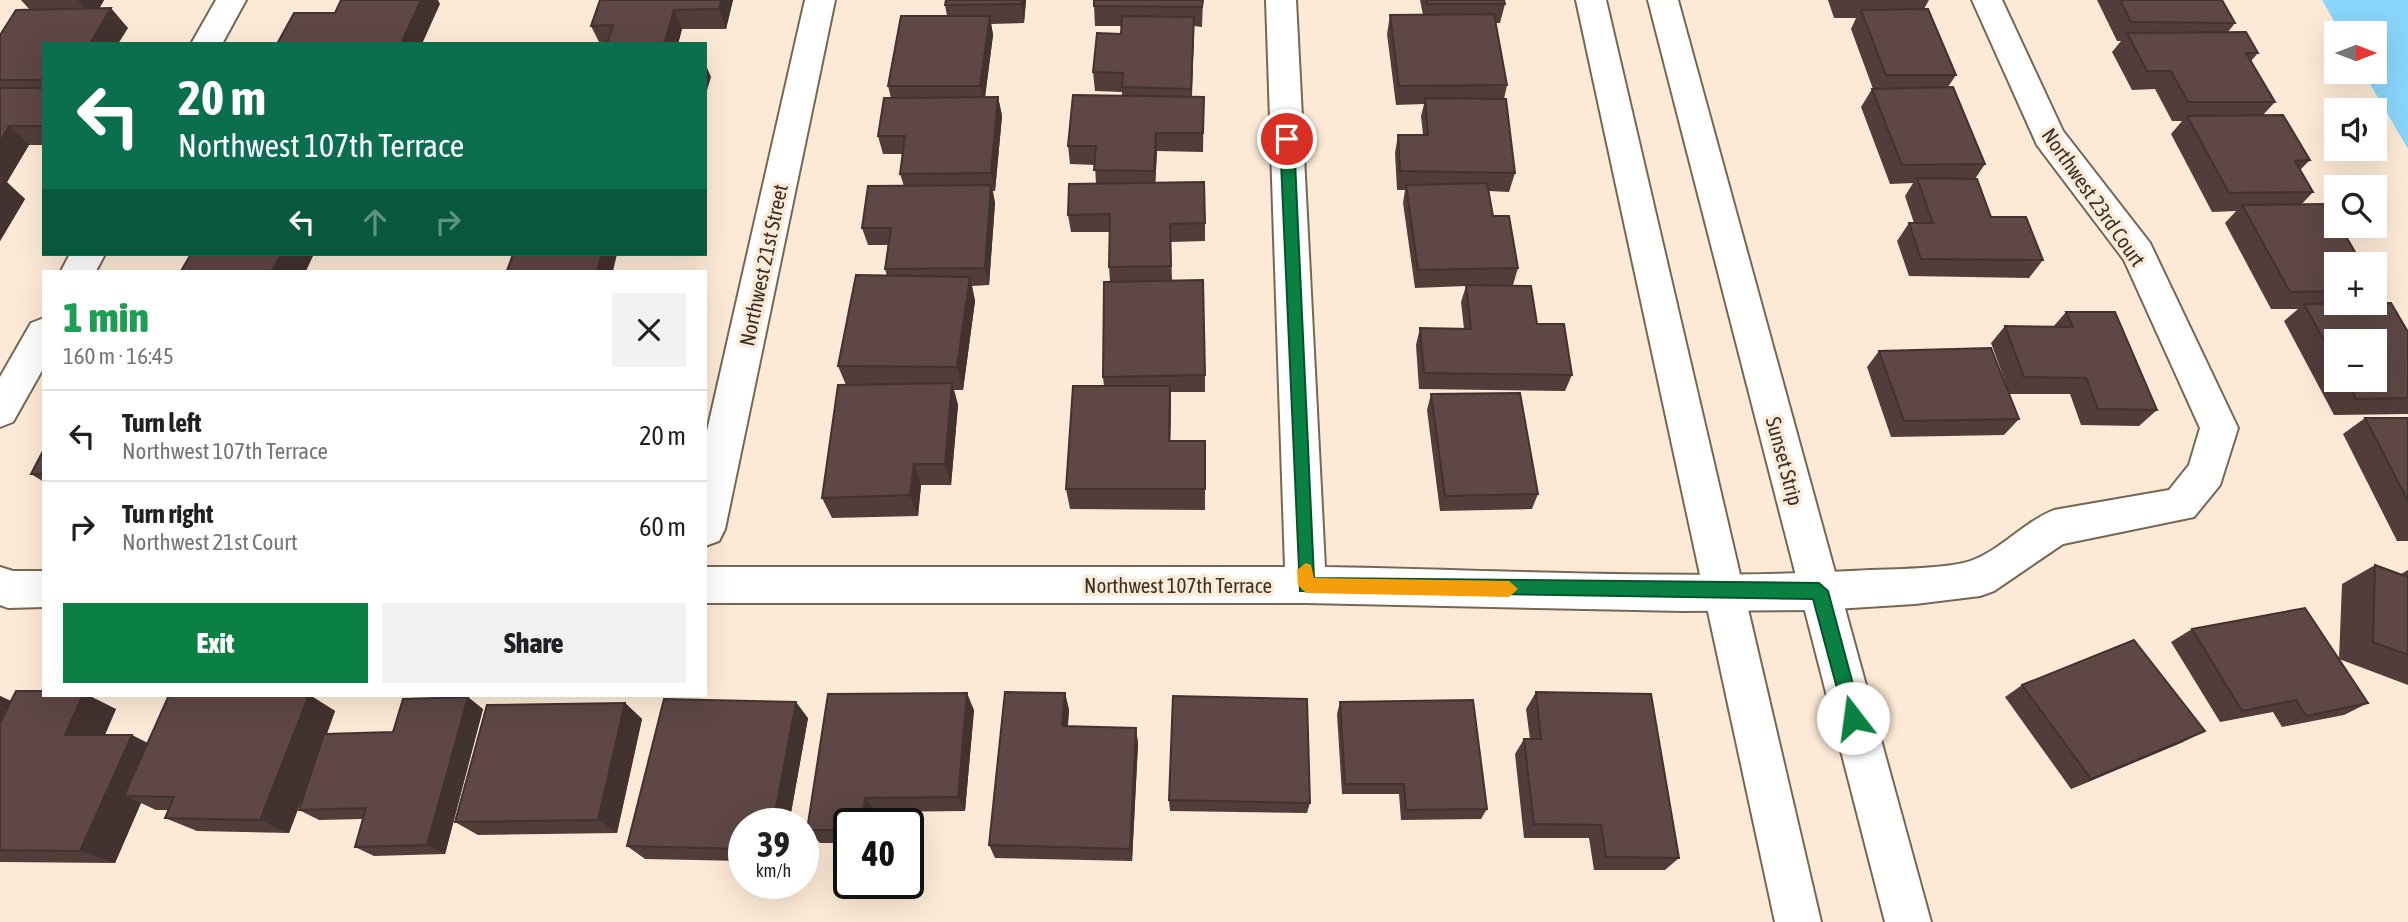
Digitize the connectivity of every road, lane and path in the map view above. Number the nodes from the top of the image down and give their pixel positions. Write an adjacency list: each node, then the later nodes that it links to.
1 (231, 0): 7 (street)
2 (820, 0): 11 (street, Northwest 21st Street)
3 (1281, 0): 13 (street)
4 (1591, 0): 17 (street)
5 (1663, 0): 16 (street, Sunset Strip)
6 (1987, 0): 10 (street, Northwest 23rd Court)
7 (207, 42)
8 (42, 337): 9 (street)
9 (0, 411)
10 (2206, 473): 16 (street, Northwest 107th Terrace)
11 (707, 520)
12 (707, 585): 13 (street, Northwest 107th Terrace)
13 (1306, 585): 17 (street, Northwest 107th Terrace)
14 (0, 586): 15 (street)
15 (42, 589)
16 (1819, 591): 17 (street, Northwest 107th Terrace); 19 (street, Sunset Strip)
17 (1725, 592): 18 (street)
18 (1798, 922)
19 (1908, 922)

